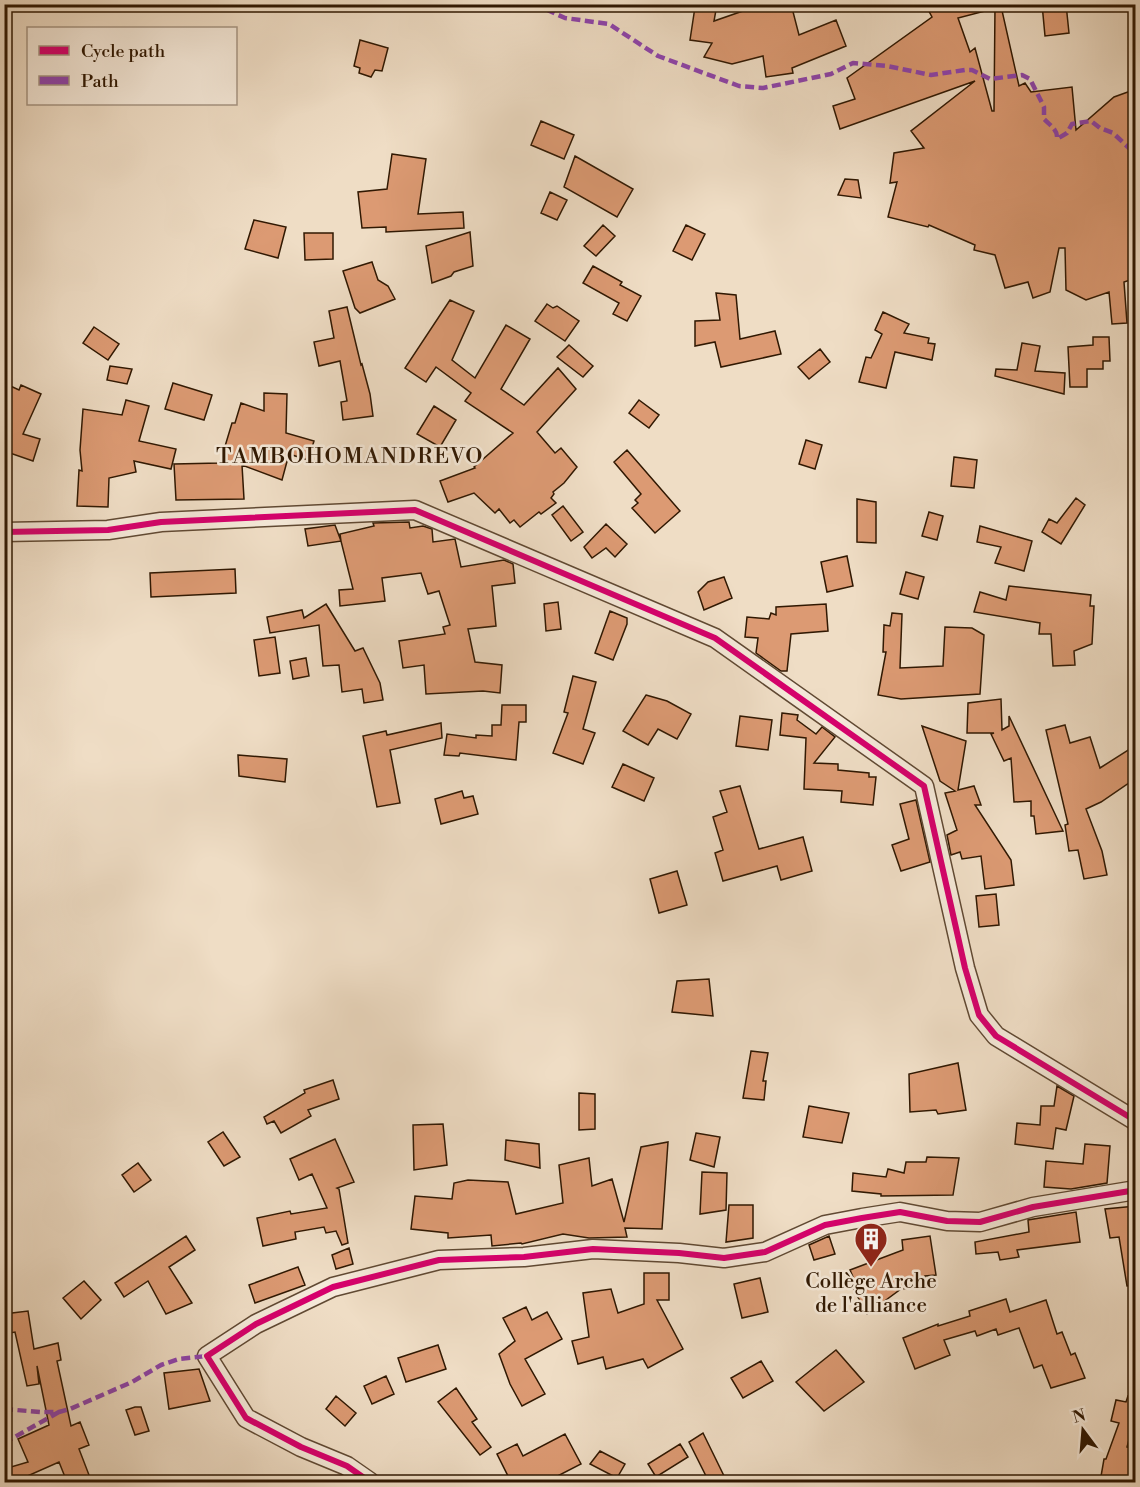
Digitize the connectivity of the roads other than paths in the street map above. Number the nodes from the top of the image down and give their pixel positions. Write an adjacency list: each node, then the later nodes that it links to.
1 (4, 532): 2 (street)
2 (1136, 1121)
3 (1136, 1190): 4 (street)
4 (370, 1482)

